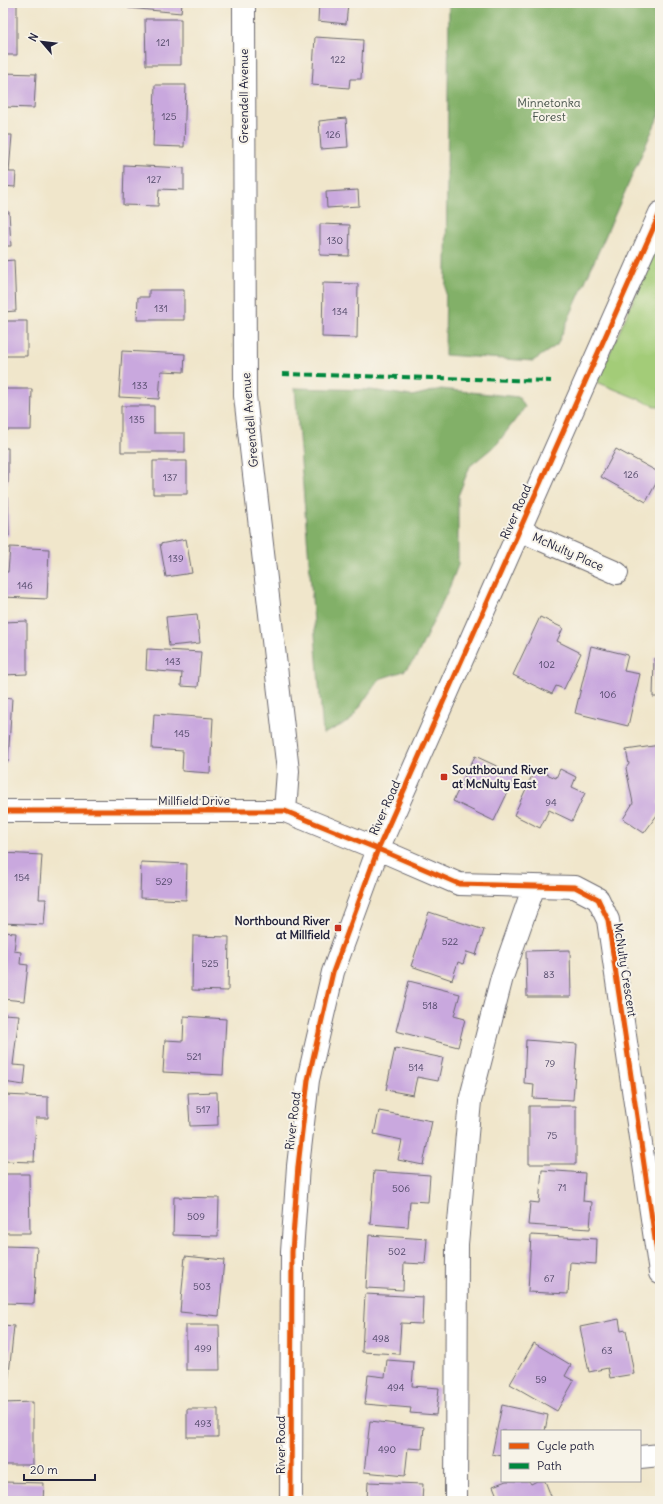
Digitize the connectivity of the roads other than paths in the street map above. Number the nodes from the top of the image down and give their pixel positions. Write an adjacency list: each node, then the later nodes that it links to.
1 (244, 3): 6 (street, Greendell Avenue)
2 (660, 213): 3 (street, River Road)
3 (519, 530): 4 (street, McNulty Place); 7 (street, River Road)
4 (617, 573)
5 (3, 811): 6 (street, Millfield Drive)
6 (285, 811): 7 (street, Millfield Drive)
7 (378, 849): 8 (street, McNulty Crescent); 12 (street, River Road)
8 (534, 886): 9 (street, McNulty Crescent); 13 (street)
9 (660, 1274)
10 (660, 1455): 11 (street)
11 (641, 1457)
12 (291, 1501)
13 (456, 1501)

